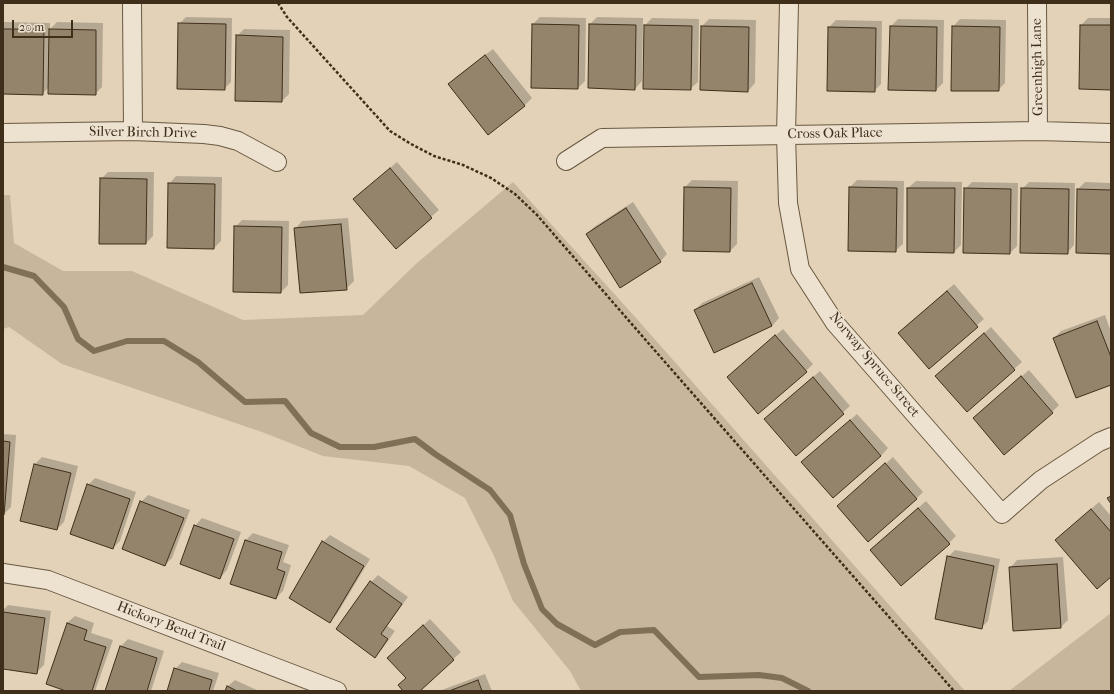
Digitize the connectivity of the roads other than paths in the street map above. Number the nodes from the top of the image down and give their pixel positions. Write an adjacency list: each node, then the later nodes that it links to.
1 (132, 3): 4 (street)
2 (789, 3): 8 (street, Norway Spruce Street)
3 (1037, 3): 5 (street, Greenhigh Lane)
4 (133, 131): 7 (street, Silver Birch Drive); 9 (street, Silver Birch Drive)
5 (1038, 131): 6 (street, Cross Oak Place); 8 (street, Cross Oak Place)
6 (1111, 132)
7 (3, 133)
8 (786, 135): 10 (street, Cross Oak Place); 11 (street, Norway Spruce Street)
9 (277, 162)
10 (566, 162)
11 (1111, 437)
12 (3, 573): 13 (street, Hickory Bend Trail)
13 (337, 691)

